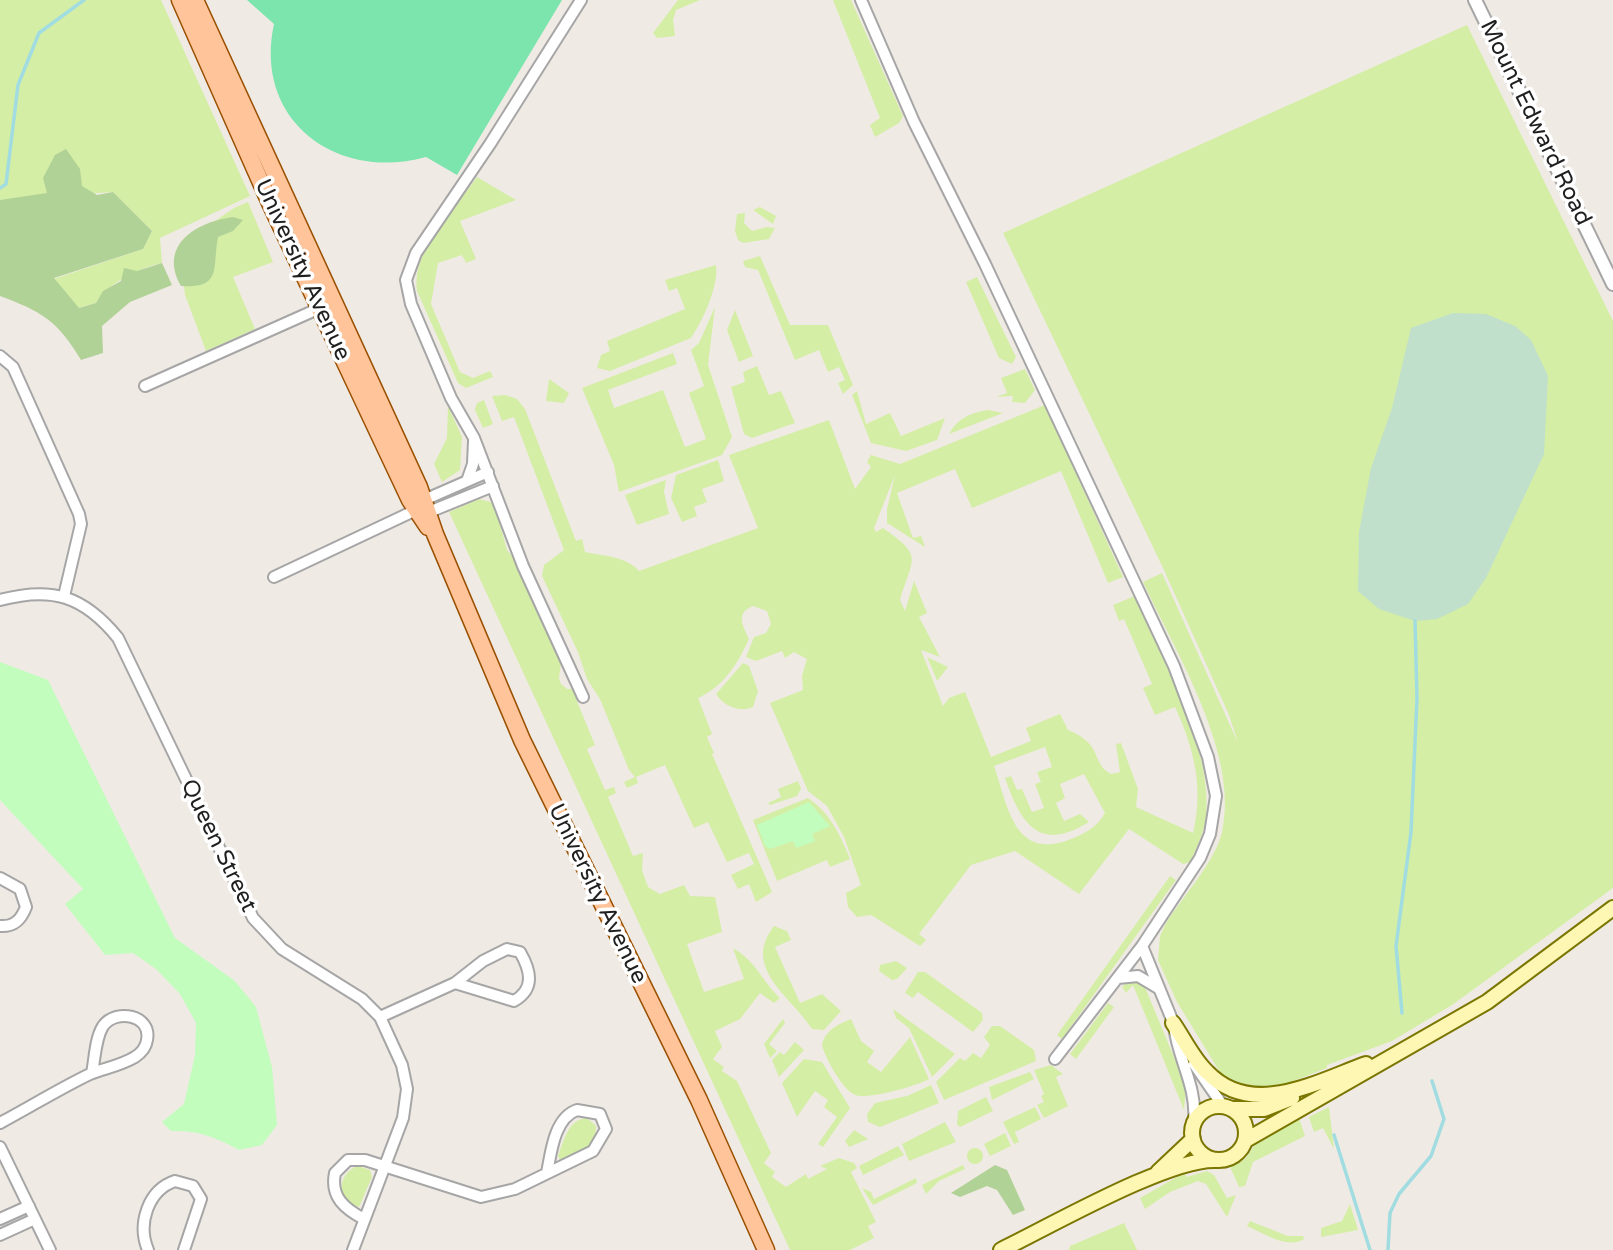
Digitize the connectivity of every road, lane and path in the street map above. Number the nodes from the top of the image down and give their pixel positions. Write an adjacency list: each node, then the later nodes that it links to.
1 (180, 0): 7 (main road, University Avenue)
2 (195, 0): 14 (main road, University Avenue)
3 (581, 0): 10 (street)
4 (861, 0): 22 (street)
5 (1475, 0): 6 (street, Mount Edward Road)
6 (1613, 284)
7 (320, 308): 9 (street); 14 (main road, University Avenue)
8 (0, 356): 16 (street)
9 (145, 386)
10 (474, 439): 11 (street); 12 (street)
11 (488, 472): 12 (street); 13 (street)
12 (467, 481): 14 (street)
13 (493, 486): 14 (street); 18 (street)
14 (423, 507): 15 (street); 51 (main road, University Avenue)
15 (274, 578)
16 (64, 596): 17 (street, Queen Street); 26 (street, Queen Street)
17 (0, 600)
18 (583, 697)
19 (0, 878): 21 (street)
20 (1613, 908): 28 (main road)
21 (0, 926)
22 (1142, 946): 23 (street); 25 (street)
23 (1118, 978): 25 (street); 29 (street)
24 (455, 982): 24 (street); 26 (street)
25 (1159, 989): 27 (street)
26 (380, 1017): 39 (street, Queen Street)
27 (1173, 1023): 28 (main road); 32 (street); 33 (street)
28 (1410, 1048): 30 (main road)
29 (1055, 1059)
30 (1372, 1069): 32 (main road); 36 (main road)
31 (92, 1073): 31 (street); 34 (street)
32 (1228, 1107): 33 (main road); 36 (main road)
33 (1194, 1120): 35 (main road)
34 (0, 1123)
35 (1192, 1139): 38 (main road); 41 (main road)
36 (1245, 1140): 38 (main road)
37 (0, 1147): 42 (street)
38 (1217, 1160): 41 (main road)
39 (386, 1168): 40 (street); 45 (street, Queen Street); 45 (street)
40 (547, 1173): 40 (street)
41 (1153, 1177): 52 (main road)
42 (29, 1206): 43 (street); 44 (street)
43 (0, 1219)
44 (35, 1219): 46 (street); 47 (street)
45 (364, 1219): 50 (street, Queen Street)
46 (0, 1235)
47 (50, 1250)
48 (148, 1250): 49 (street)
49 (184, 1250)
50 (353, 1250)
51 (766, 1250)
52 (1001, 1250)

